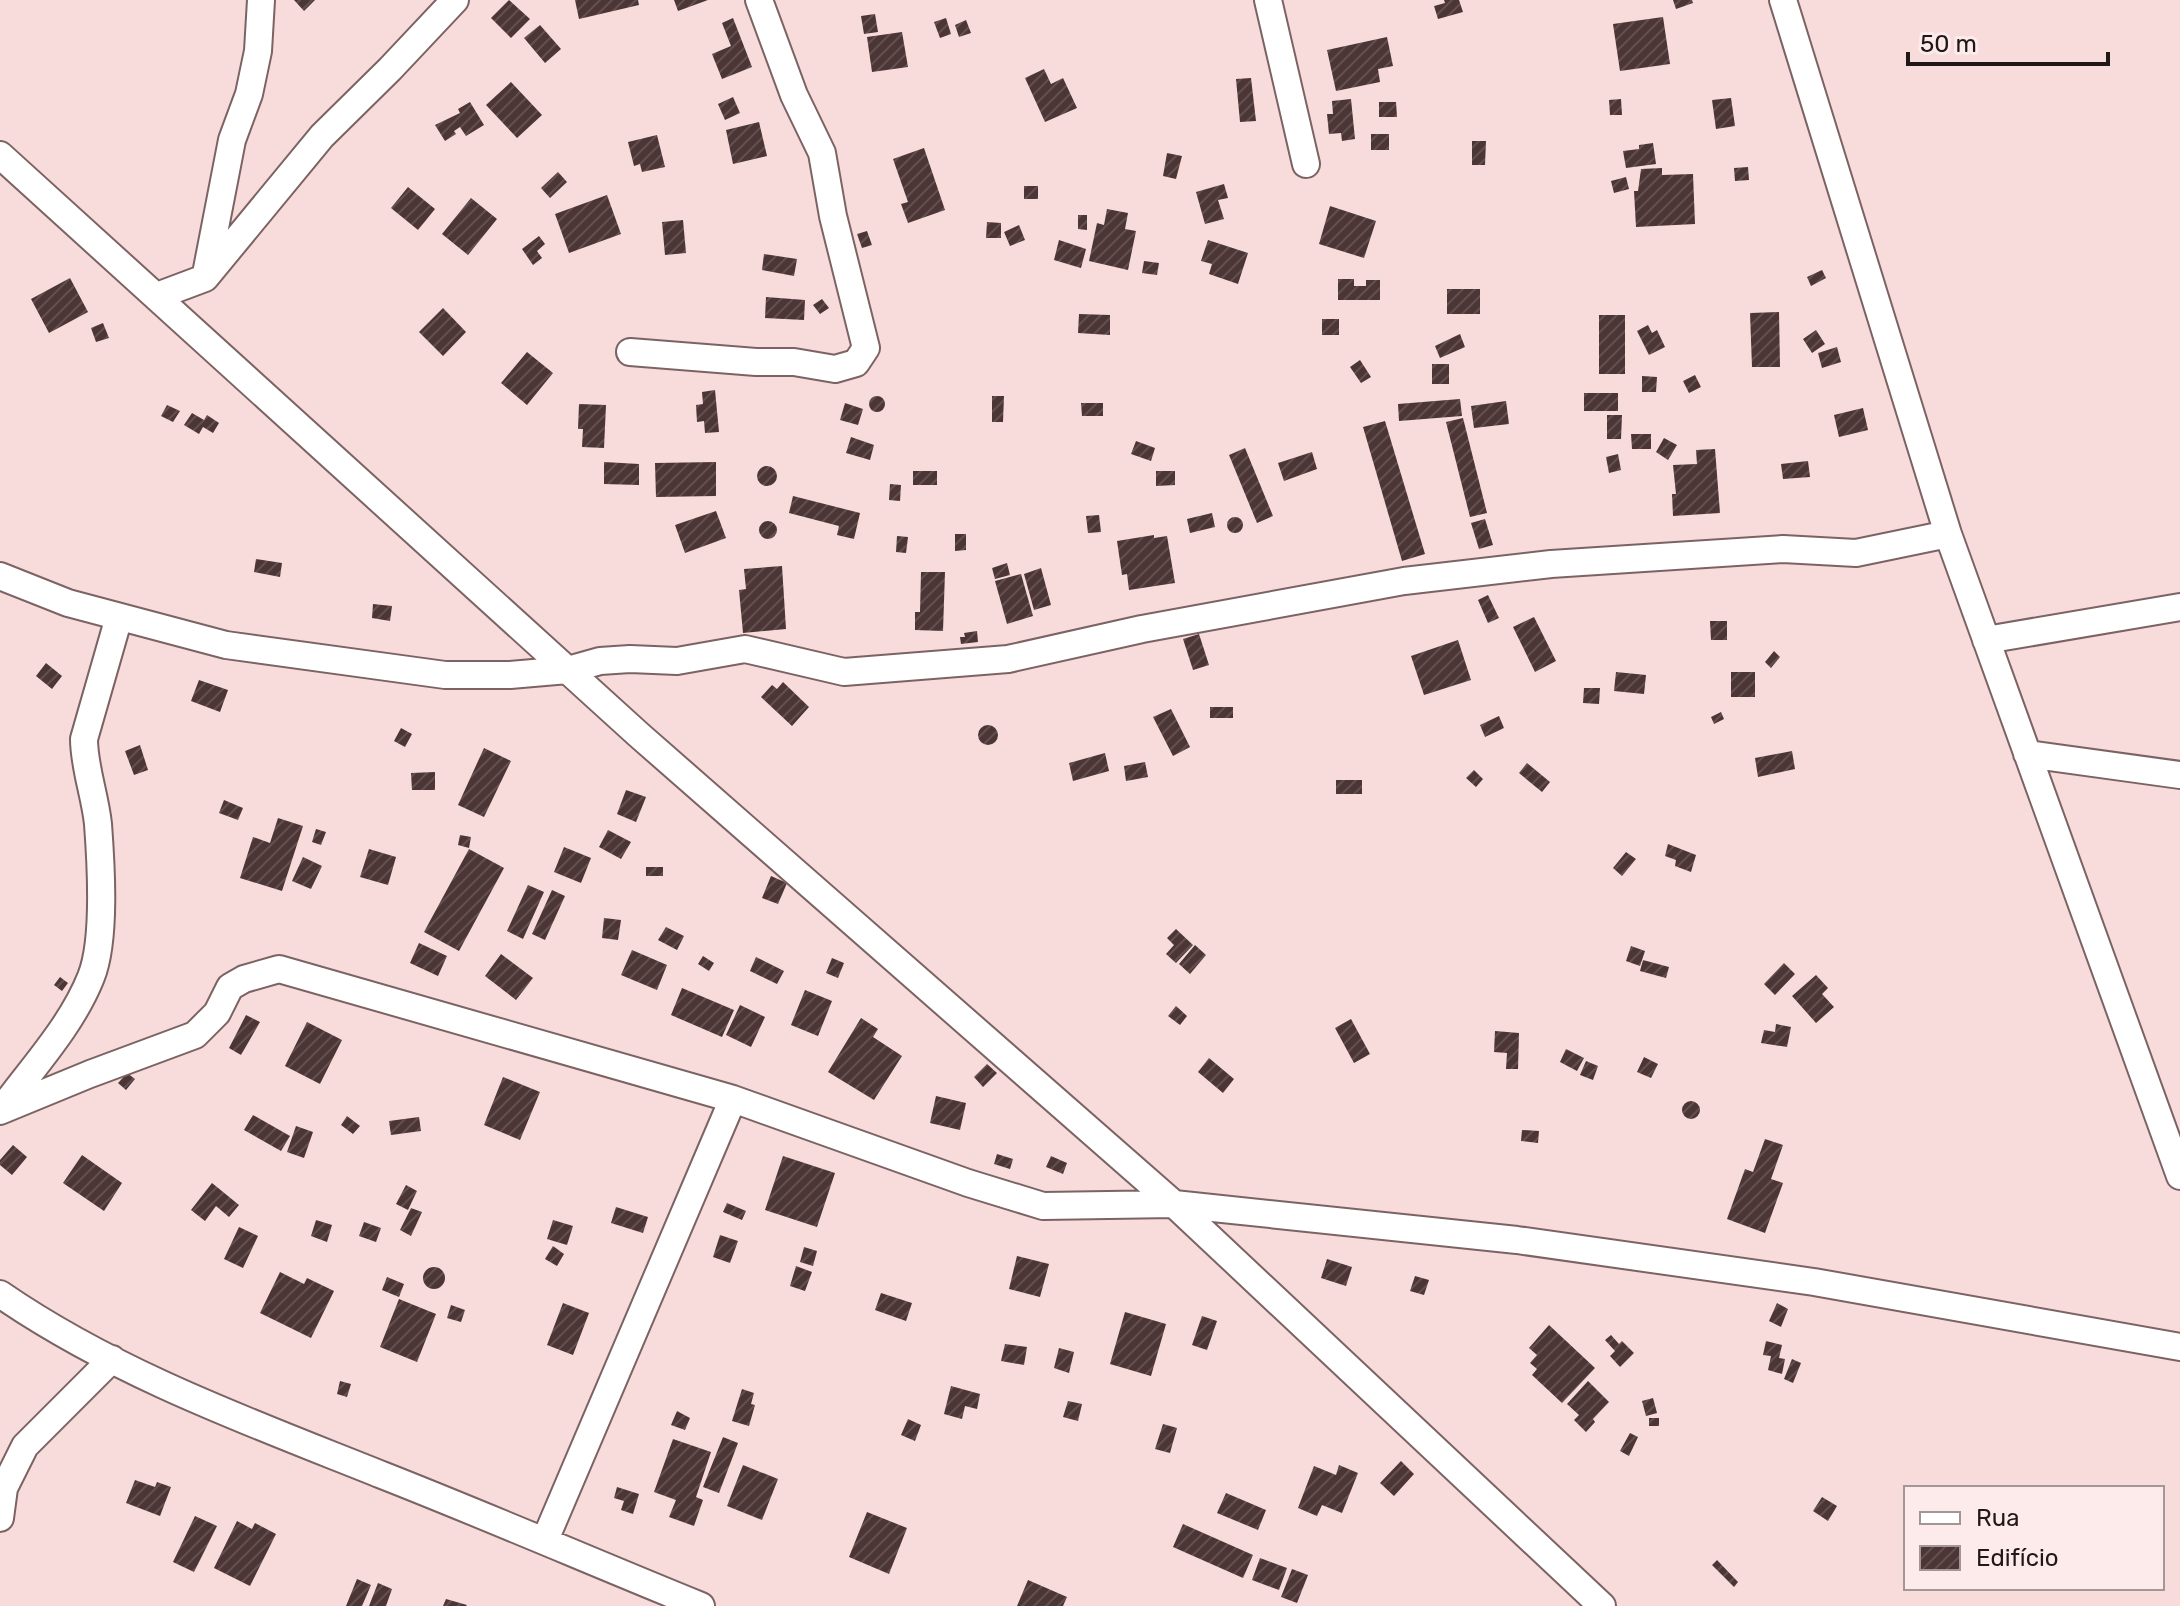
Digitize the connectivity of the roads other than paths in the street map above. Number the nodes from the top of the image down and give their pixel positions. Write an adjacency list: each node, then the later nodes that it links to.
1 (261, 0): 8 (street)
2 (455, 0): 8 (street)
3 (759, 0): 10 (street)
4 (1268, 0): 7 (street)
5 (1783, 0): 11 (street)
6 (0, 155): 9 (street)
7 (1306, 164)
8 (205, 278): 9 (street)
9 (157, 296): 16 (street)
10 (630, 352)
11 (1948, 534): 15 (street); 16 (street)
12 (0, 576): 14 (street)
13 (2180, 607): 15 (street)
14 (119, 617): 16 (street); 20 (street)
15 (1986, 640): 17 (street)
16 (568, 670): 22 (street)
17 (2027, 754): 18 (street); 21 (street)
18 (2180, 775)
19 (733, 1099): 20 (street); 22 (street); 27 (street)
20 (1, 1110)
21 (2180, 1176)
22 (1174, 1204): 24 (street); 30 (street)
23 (0, 1294): 25 (street)
24 (2180, 1347)
25 (112, 1359): 26 (street); 27 (street)
26 (0, 1518)
27 (545, 1540): 28 (street)
28 (654, 1597): 29 (street)
29 (701, 1606)
30 (1602, 1606)

